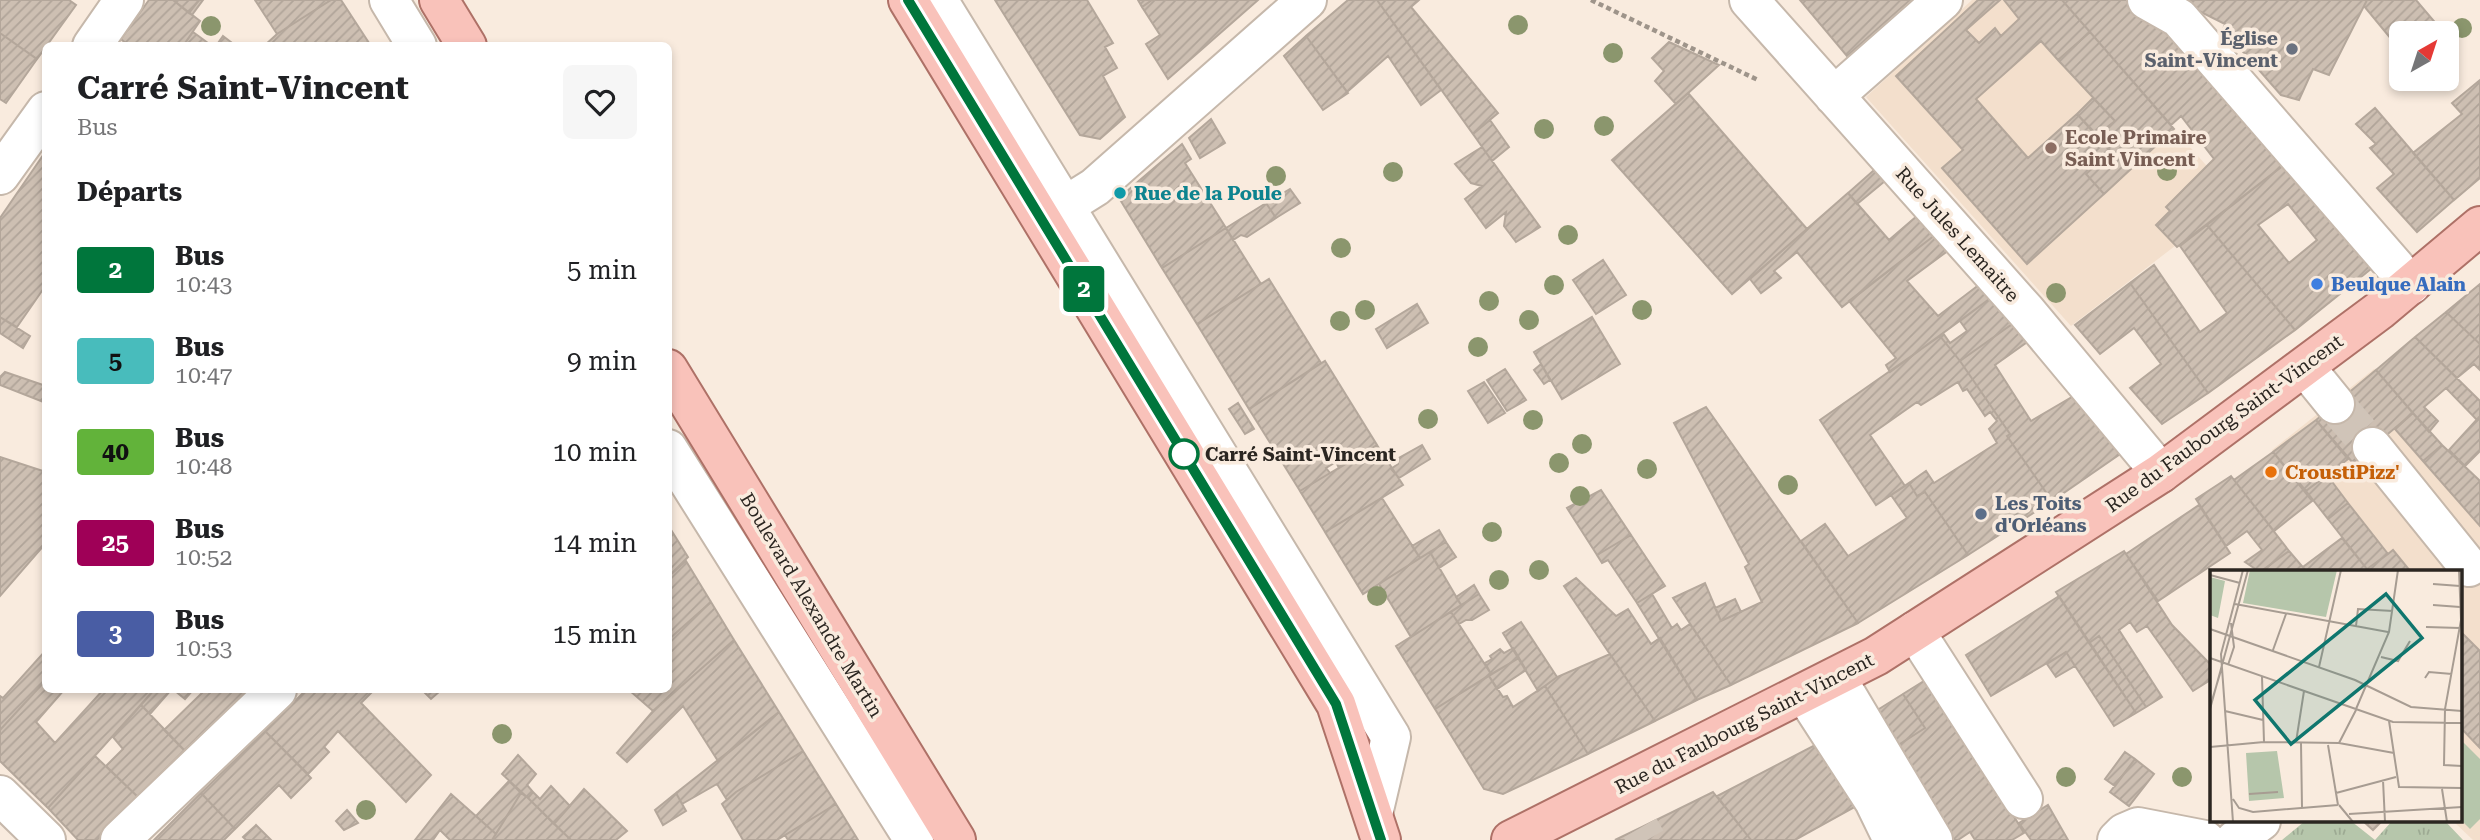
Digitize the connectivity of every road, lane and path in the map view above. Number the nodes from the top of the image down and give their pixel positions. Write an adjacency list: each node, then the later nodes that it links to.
1 (124, 0): 11 (street)
2 (389, 0): 12 (street)
3 (439, 0): 13 (main road)
4 (908, 0): 18 (main road)
5 (938, 0): 18 (street)
6 (1307, 0): 18 (street)
7 (1591, 0): 14 (path)
8 (1749, 0): 15 (street, Rue Jules Lemaitre)
9 (1943, 0): 15 (street)
10 (2147, 0): 20 (street)
11 (95, 42)
12 (415, 42)
13 (465, 42)
14 (1766, 85)
15 (1834, 96): 26 (street, Rue Jules Lemaitre)
16 (42, 116): 17 (street)
17 (0, 174)
18 (1054, 213): 34 (main road)
19 (2480, 226): 20 (main road, Rue du Faubourg Saint-Vincent)
20 (2411, 285): 21 (main road, Rue du Faubourg Saint-Vincent)
21 (2305, 367): 23 (street); 26 (main road, Rue du Faubourg Saint-Vincent)
22 (672, 376): 39 (main road, Boulevard Alexandre Martin)
23 (2335, 404)
24 (2372, 447): 27 (street)
25 (672, 455): 38 (street)
26 (2161, 472): 28 (main road, Rue du Faubourg Saint-Vincent)
27 (2469, 567)
28 (1915, 631): 29 (main road, Rue du Faubourg Saint-Vincent); 32 (street)
29 (1820, 685): 35 (main road, Rue du Faubourg Saint-Vincent); 41 (street); 42 (street)
30 (274, 693): 37 (street)
31 (0, 795): 36 (street)
32 (2023, 799)
33 (2260, 822): 45 (street)
34 (1377, 827)
35 (1561, 829): 40 (main road, Rue du Faubourg Saint-Vincent)
36 (46, 840)
37 (120, 840)
38 (914, 840)
39 (956, 840)
40 (1511, 840)
41 (1893, 840)
42 (1933, 840)
43 (2117, 840): 44 (street)
44 (2205, 840)
45 (2235, 840)

